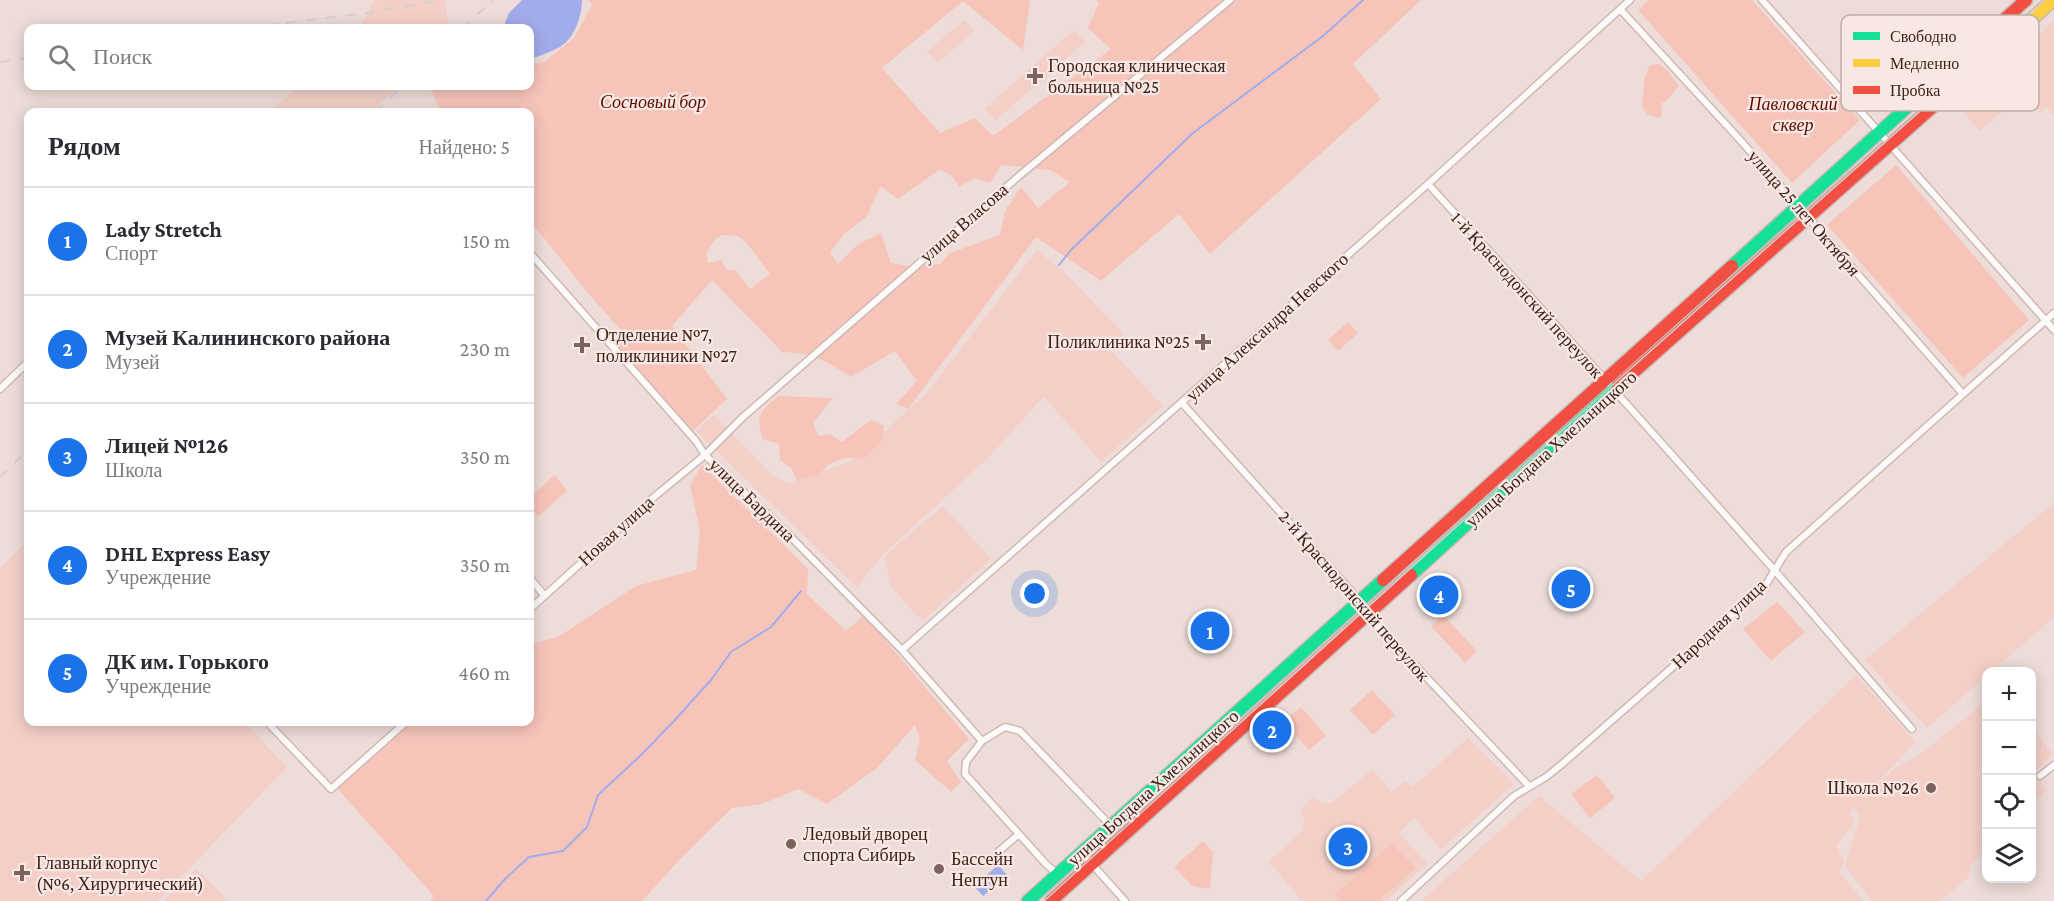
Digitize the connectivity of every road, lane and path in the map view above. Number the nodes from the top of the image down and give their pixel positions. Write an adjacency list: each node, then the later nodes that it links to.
1 (1230, 0): 28 (street, улица Власова)
2 (1630, 0): 6 (street, улица Александра Невского)
3 (1762, 0): 9 (street)
4 (2026, 0): 7 (highway, улица Богдана Хмельницкого)
5 (2053, 0): 8 (highway, улица Богдана Хмельницкого)
6 (1620, 9): 15 (street, улица Александра Невского); 16 (street, улица 25 лет Октября)
7 (2009, 15)
8 (2036, 15)
9 (1841, 88)
10 (1861, 111): 13 (street)
11 (1901, 111): 13 (highway, улица Богдана Хмельницкого)
12 (1927, 111): 14 (highway, улица Богдана Хмельницкого)
13 (1879, 131): 14 (street); 16 (highway, улица Богдана Хмельницкого)
14 (1890, 144): 17 (highway, улица Богдана Хмельницкого); 20 (street)
15 (1428, 184): 23 (street, 1-й Краснодонский переулок); 27 (street, улица Александра Невского)
16 (1797, 206): 17 (street, улица 25 лет Октября); 23 (highway, улица Богдана Хмельницкого)
17 (1808, 217): 25 (highway, улица Богдана Хмельницкого); 26 (street, улица 25 лет Октября)
18 (534, 259): 28 (street, улица Бардина)
19 (2054, 313): 20 (street, Народная улица)
20 (2046, 321): 21 (street); 26 (street, Народная улица)
21 (2054, 330)
22 (24, 366): 24 (street)
23 (1604, 380): 25 (street, 1-й Краснодонский переулок); 32 (highway, улица Богдана Хмельницкого)
24 (0, 389)
25 (1614, 391): 29 (street, 1-й Краснодонский переулок); 34 (highway, улица Богдана Хмельницкого)
26 (1963, 393): 29 (street, Народная улица)
27 (1182, 403): 32 (street, 2-й Краснодонский переулок); 35 (street, улица Александра Невского)
28 (705, 454): 31 (street, Новая улица); 35 (street, улица Бардина)
29 (1774, 570): 38 (street, 1-й Краснодонский переулок); 42 (street, Народная улица)
30 (534, 583): 31 (street)
31 (544, 595): 33 (street, Новая улица)
32 (1359, 601): 34 (street, 2-й Краснодонский переулок); 43 (highway, улица Богдана Хмельницкого)
33 (534, 605)
34 (1369, 614): 42 (street, 2-й Краснодонский переулок); 47 (highway, улица Богдана Хмельницкого)
35 (902, 651): 39 (street, улица Бардина)
36 (271, 726): 37 (street)
37 (402, 726)
38 (1912, 729)
39 (982, 741): 43 (street); 44 (street)
40 (2054, 765): 41 (street)
41 (2040, 776)
42 (1529, 786): 52 (street, Народная улица)
43 (1111, 826): 46 (highway, улица Богдана Хмельницкого)
44 (1019, 834): 45 (street); 48 (street)
45 (998, 852)
46 (1082, 853): 47 (street); 48 (highway, улица Богдана Хмельницкого)
47 (1092, 865): 50 (highway, улица Богдана Хмельницкого); 51 (street)
48 (1058, 875): 49 (highway, улица Богдана Хмельницкого)
49 (1028, 901)
50 (1051, 901)
51 (1125, 901)
52 (1401, 901)

